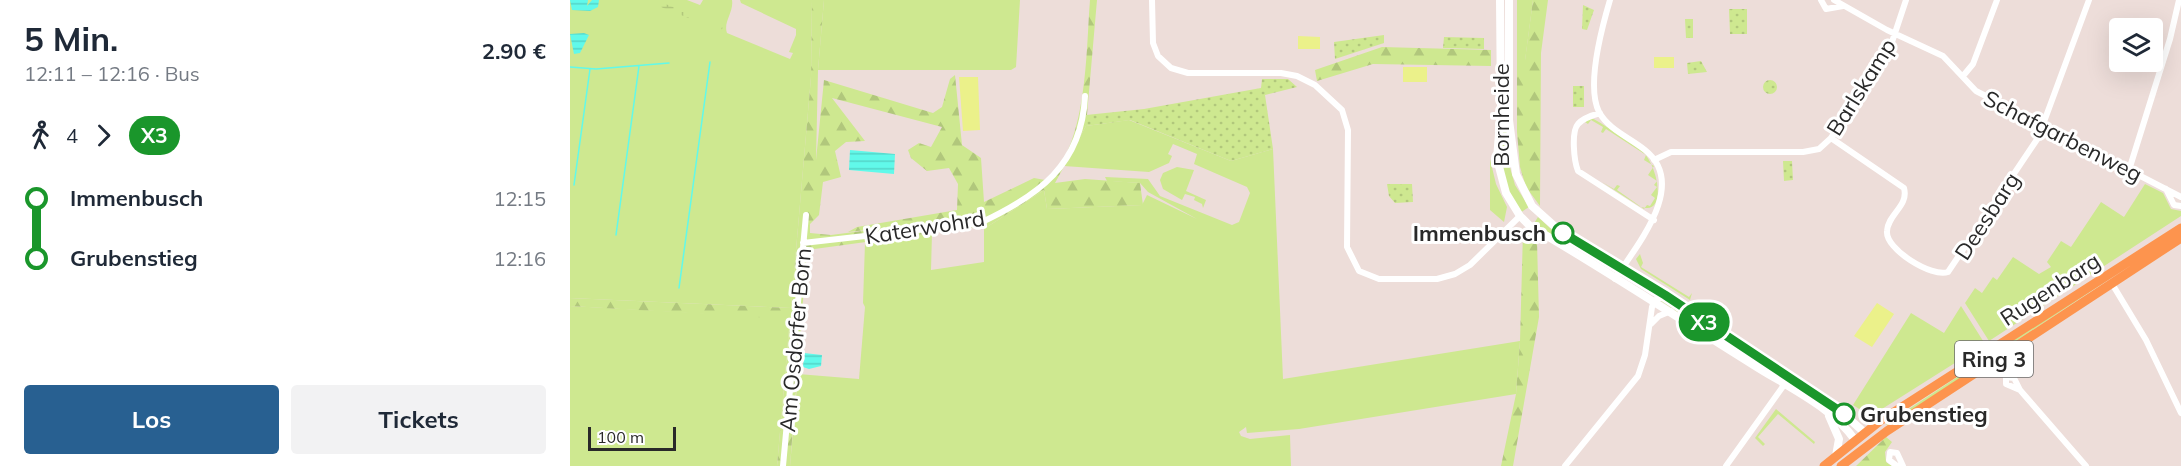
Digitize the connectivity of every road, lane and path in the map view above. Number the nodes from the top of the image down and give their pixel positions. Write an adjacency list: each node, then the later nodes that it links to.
1 (1152, 0): 26 (street)
2 (1500, 0): 18 (street, Bornheide)
3 (1509, 0): 19 (street, Bornheide)
4 (1610, 0): 15 (street)
5 (1821, 0): 11 (street, Schafgarbenweg)
6 (1834, 0): 11 (street, Schafgarbenweg)
7 (1906, 0): 12 (street, Barlskamp)
8 (1997, 0): 13 (street)
9 (2089, 0): 16 (street)
10 (2180, 0): 21 (street)
11 (1843, 6): 12 (street, Schafgarbenweg)
12 (1895, 34): 13 (street, Schafgarbenweg); 17 (street, Barlskamp)
13 (1963, 76): 16 (street, Schafgarbenweg)
14 (1085, 96): 30 (street, Katerwohrd)
15 (1600, 113): 20 (street); 27 (street)
16 (2043, 126): 17 (street, Deesbarg); 21 (street, Schafgarbenweg)
17 (1831, 138): 20 (street, Barlskamp)
18 (1497, 155): 19 (street); 26 (street, Bornheide)
19 (1514, 155): 31 (street, Bornheide)
20 (1654, 160): 27 (street)
21 (2129, 170): 22 (street, Schafgarbenweg)
22 (2165, 189): 23 (street, Schafgarbenweg); 24 (street, Schafgarbenweg)
23 (2181, 197)
24 (2181, 206)
25 (806, 215): 30 (street, Am Osdorfer Born)
26 (1520, 216): 32 (street, Bornheide)
27 (1654, 220): 31 (street)
28 (2181, 228): 42 (main road, Rugenbarg / Ring 3)
29 (2181, 238): 33 (main road, Rugenbarg / Ring 3)
30 (803, 243): 46 (street, Am Osdorfer Born)
31 (1621, 269): 32 (street); 34 (street, Bornheide)
32 (1615, 279): 35 (street, Bornheide)
33 (2113, 281): 40 (street); 43 (main road, Rugenbarg / Ring 3)
34 (1665, 295): 35 (street); 38 (street, Bornheide)
35 (1654, 301): 36 (street, Bornheide); 37 (street)
36 (1671, 311): 37 (street); 38 (street, Bornheide)
37 (1650, 324): 47 (street)
38 (1787, 382): 41 (street, Bornheide); 42 (street, Bornheide); 48 (street)
39 (2020, 390): 53 (street)
40 (2181, 413)
41 (1828, 414): 42 (street, Bornheide); 44 (street)
42 (1861, 438): 43 (main road); 44 (main road, Rugenbarg / Ring 3); 45 (main road)
43 (1875, 439): 45 (main road, Rugenbarg / Ring 3)
44 (1836, 456): 49 (main road, Rugenbarg / Ring 3)
45 (1851, 457): 50 (main road, Rugenbarg / Ring 3)
46 (783, 466)
47 (1565, 466)
48 (1726, 466)
49 (1824, 466)
50 (1841, 466)
51 (1897, 466): 52 (street)
52 (1903, 466)
53 (2086, 466)

